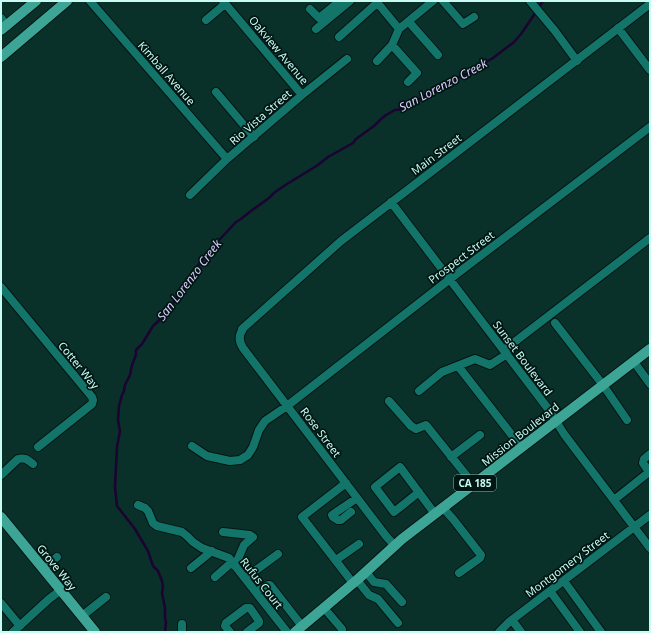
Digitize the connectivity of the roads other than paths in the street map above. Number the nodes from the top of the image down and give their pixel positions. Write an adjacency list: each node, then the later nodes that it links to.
1 (36, 1): 16 (main road)
2 (67, 1): 23 (main road)
3 (90, 1): 33 (street, Kimball Avenue)
4 (340, 1): 12 (street)
5 (350, 1): 18 (street)
6 (433, 1): 15 (street)
7 (443, 1): 13 (street)
8 (530, 1): 26 (street)
9 (224, 2): 14 (street); 30 (street, Oakview Avenue)
10 (376, 2): 19 (street); 20 (street)
11 (650, 4): 17 (street, Main Street)
12 (310, 9)
13 (474, 16)
14 (206, 20)
15 (409, 22): 19 (street); 22 (street)
16 (3, 25)
17 (618, 28): 26 (street, Main Street); 27 (street)
18 (316, 29)
19 (398, 29): 21 (street)
20 (339, 37)
21 (392, 44): 25 (street); 28 (street)
22 (438, 55)
23 (1, 57)
24 (347, 59): 30 (street, Rio Vista Street)
25 (377, 61)
26 (576, 61): 35 (street, Main Street)
27 (650, 70)
28 (408, 82)
29 (216, 92): 32 (street)
30 (302, 95): 32 (street, Rio Vista Street)
31 (650, 127): 37 (street, Prospect Street)
32 (254, 137): 33 (street, Rio Vista Street)
33 (227, 159): 34 (street, Rio Vista Street)
34 (190, 194)
35 (391, 202): 37 (street, Sunset Boulevard); 40 (street, Main Street)
36 (650, 238): 42 (street)
37 (450, 279): 42 (street, Sunset Boulevard); 49 (street, Prospect Street)
38 (1, 287): 54 (street, Cotter Way)
39 (555, 323): 46 (street)
40 (242, 329): 49 (street, Rose Street)
41 (650, 350): 43 (main road, Mission Boulevard / CA 185)
42 (505, 352): 44 (street); 51 (street, Sunset Boulevard)
43 (634, 362): 45 (street); 46 (main road, Mission Boulevard / CA 185)
44 (458, 366): 47 (street); 55 (street)
45 (650, 384)
46 (603, 385): 50 (street); 51 (main road, Mission Boulevard / CA 185)
47 (419, 391)
48 (389, 401): 57 (street)
49 (287, 406): 53 (street, Prospect Street); 60 (street, Rose Street)
50 (627, 420)
51 (556, 421): 55 (main road, Mission Boulevard / CA 185); 64 (street, Sunset Boulevard)
52 (480, 435): 57 (street)
53 (192, 446)
54 (38, 447)
55 (522, 448): 61 (main road, Mission Boulevard / CA 185)
56 (650, 454): 64 (street)
57 (452, 457): 61 (street)
58 (34, 464): 59 (street)
59 (1, 475)
60 (346, 483): 63 (street, Rose Street); 78 (street)
61 (474, 484): 66 (main road, Mission Boulevard / CA 185)
62 (419, 492): 62 (street); 66 (street)
63 (358, 498): 67 (street); 73 (street, Rose Street)
64 (614, 500): 70 (street, Sunset Boulevard)
65 (138, 505): 75 (street, Rufus Court)
66 (439, 511): 73 (main road, Mission Boulevard / CA 185); 83 (street)
67 (351, 512)
68 (650, 515): 70 (street, Montgomery Street)
69 (2, 519): 80 (main road, Grove Way)
70 (634, 527): 74 (street, Sunset Boulevard); 86 (street, Montgomery Street)
71 (223, 532): 79 (street)
72 (359, 544): 78 (street)
73 (395, 546): 82 (main road, Mission Boulevard / CA 185)
74 (650, 548)
75 (212, 551): 79 (street, Rufus Court); 81 (street)
76 (278, 554): 85 (street)
77 (57, 557): 80 (street)
78 (336, 560): 87 (street)
79 (234, 564): 84 (street); 85 (street, Rufus Court)
80 (43, 568): 88 (main road, Grove Way)
81 (191, 568)
82 (366, 572): 87 (main road, Mission Boulevard / CA 185); 93 (street)
83 (458, 573)
84 (215, 577)
85 (245, 578): 90 (street, Rufus Court)
86 (564, 581): 89 (street, Montgomery Street); 111 (street)
87 (355, 582): 95 (main road, Mission Boulevard / CA 185); 99 (street)
88 (61, 590): 97 (main road, Grove Way); 100 (street)
89 (550, 591): 98 (street, Montgomery Street); 110 (street)
90 (256, 592): 94 (street, Rufus Court); 101 (street)
91 (106, 597): 97 (street)
92 (1, 602): 100 (street)
93 (402, 602)
94 (264, 603): 96 (street); 106 (street, Rufus Court)
95 (324, 608): 101 (main road, Mission Boulevard / CA 185); 107 (street)
96 (253, 612): 104 (street); 105 (street)
97 (82, 616): 103 (main road, Grove Way)
98 (512, 620): 108 (street, Montgomery Street); 109 (street)
99 (398, 623)
100 (20, 626): 102 (street)
101 (298, 629)
102 (13, 632)
103 (95, 632)
104 (230, 632)
105 (247, 632)
106 (287, 632)
107 (342, 632)
108 (499, 632)
109 (521, 632)
110 (580, 632)
111 (601, 632)

